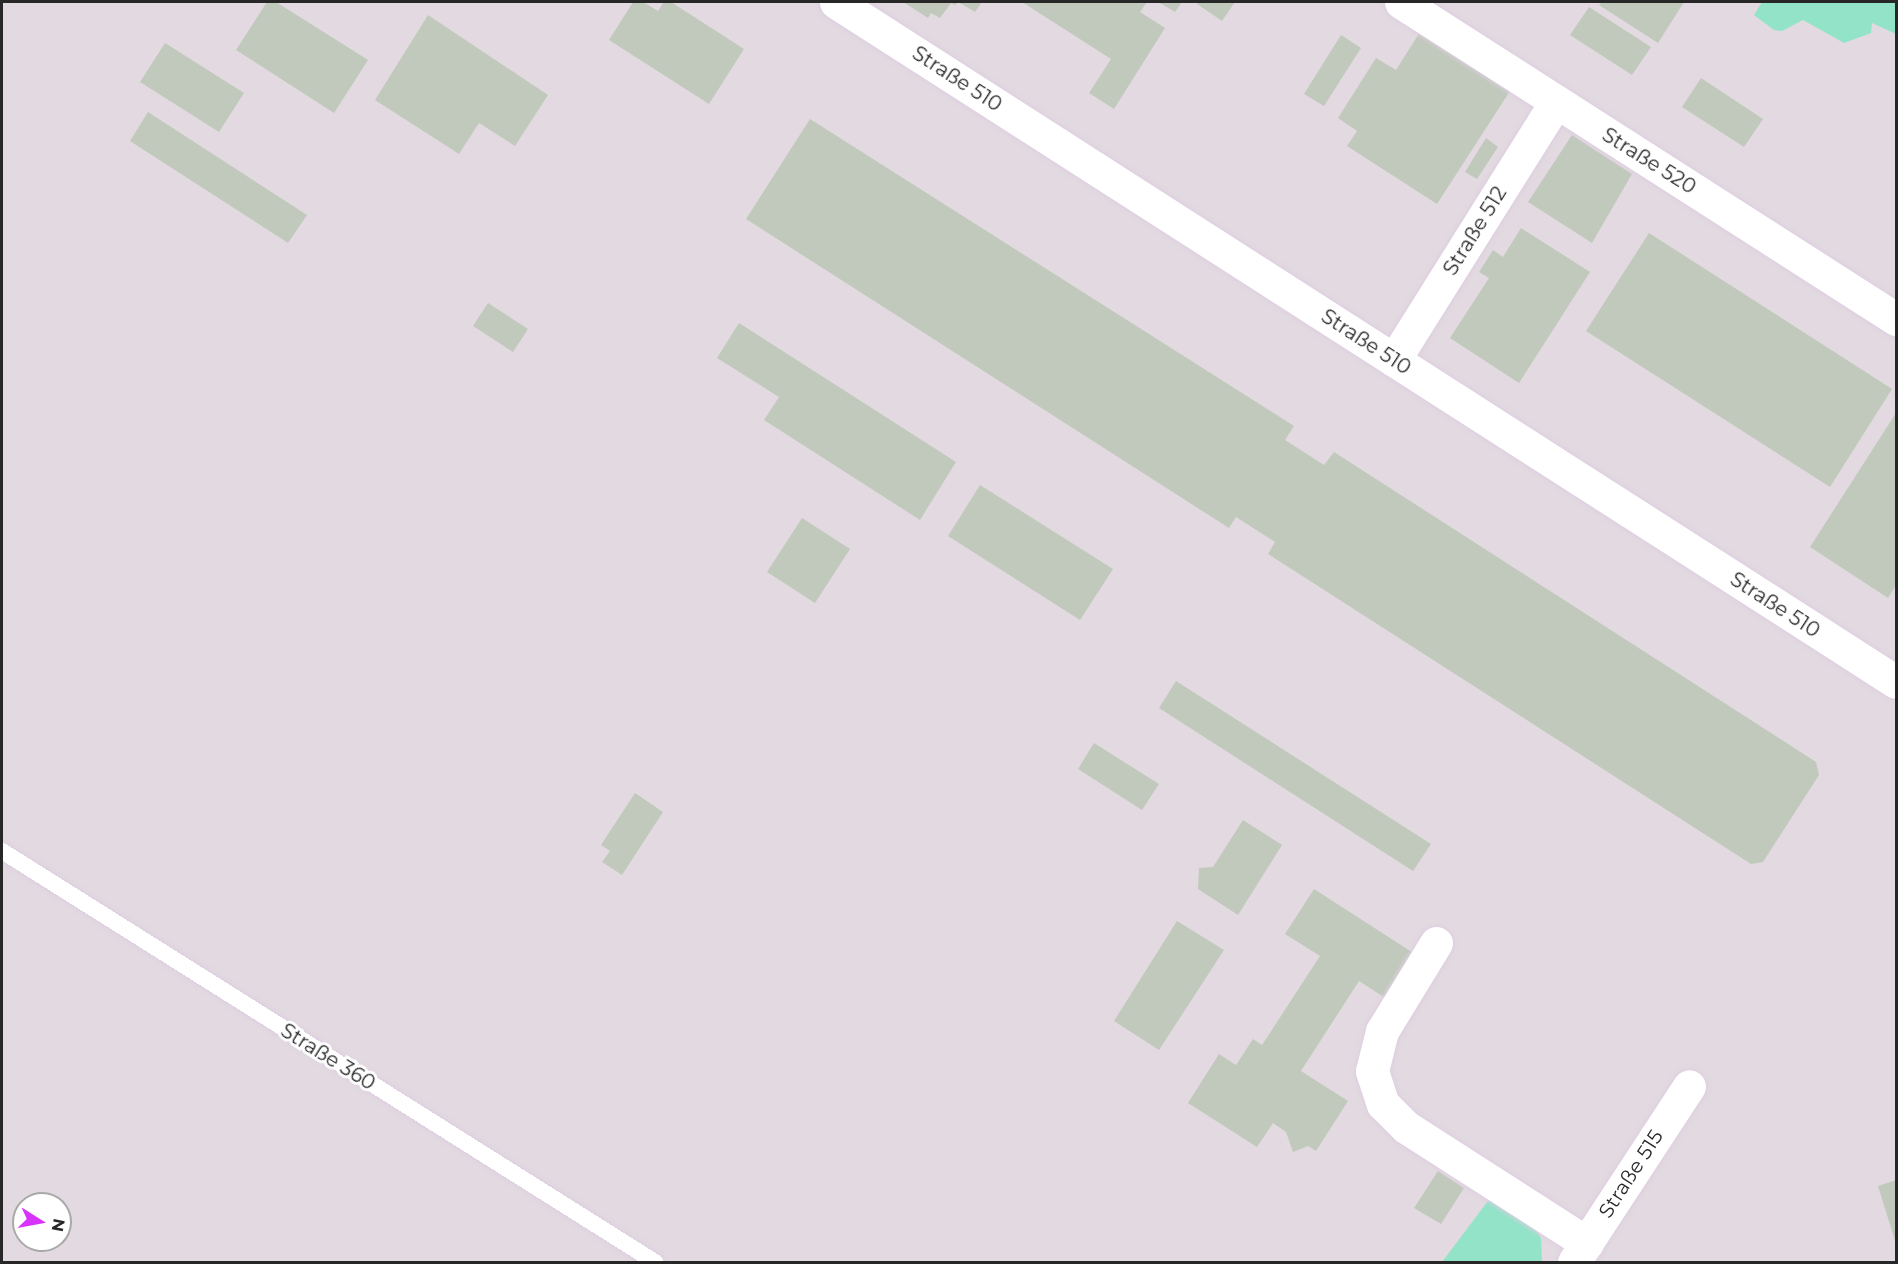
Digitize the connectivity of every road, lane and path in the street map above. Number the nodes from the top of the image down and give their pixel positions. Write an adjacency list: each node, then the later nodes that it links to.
1 (836, 2): 5 (street, Straße 510)
2 (1401, 2): 3 (street, Straße 520)
3 (1556, 102): 4 (street, Straße 520); 5 (street, Straße 512)
4 (1896, 319)
5 (1394, 360): 6 (street, Straße 510)
6 (1896, 682)
7 (2, 851): 11 (lane, Straße 360)
8 (1436, 943): 10 (street)
9 (1689, 1086): 10 (street, Straße 515)
10 (1580, 1253)
11 (655, 1263)

